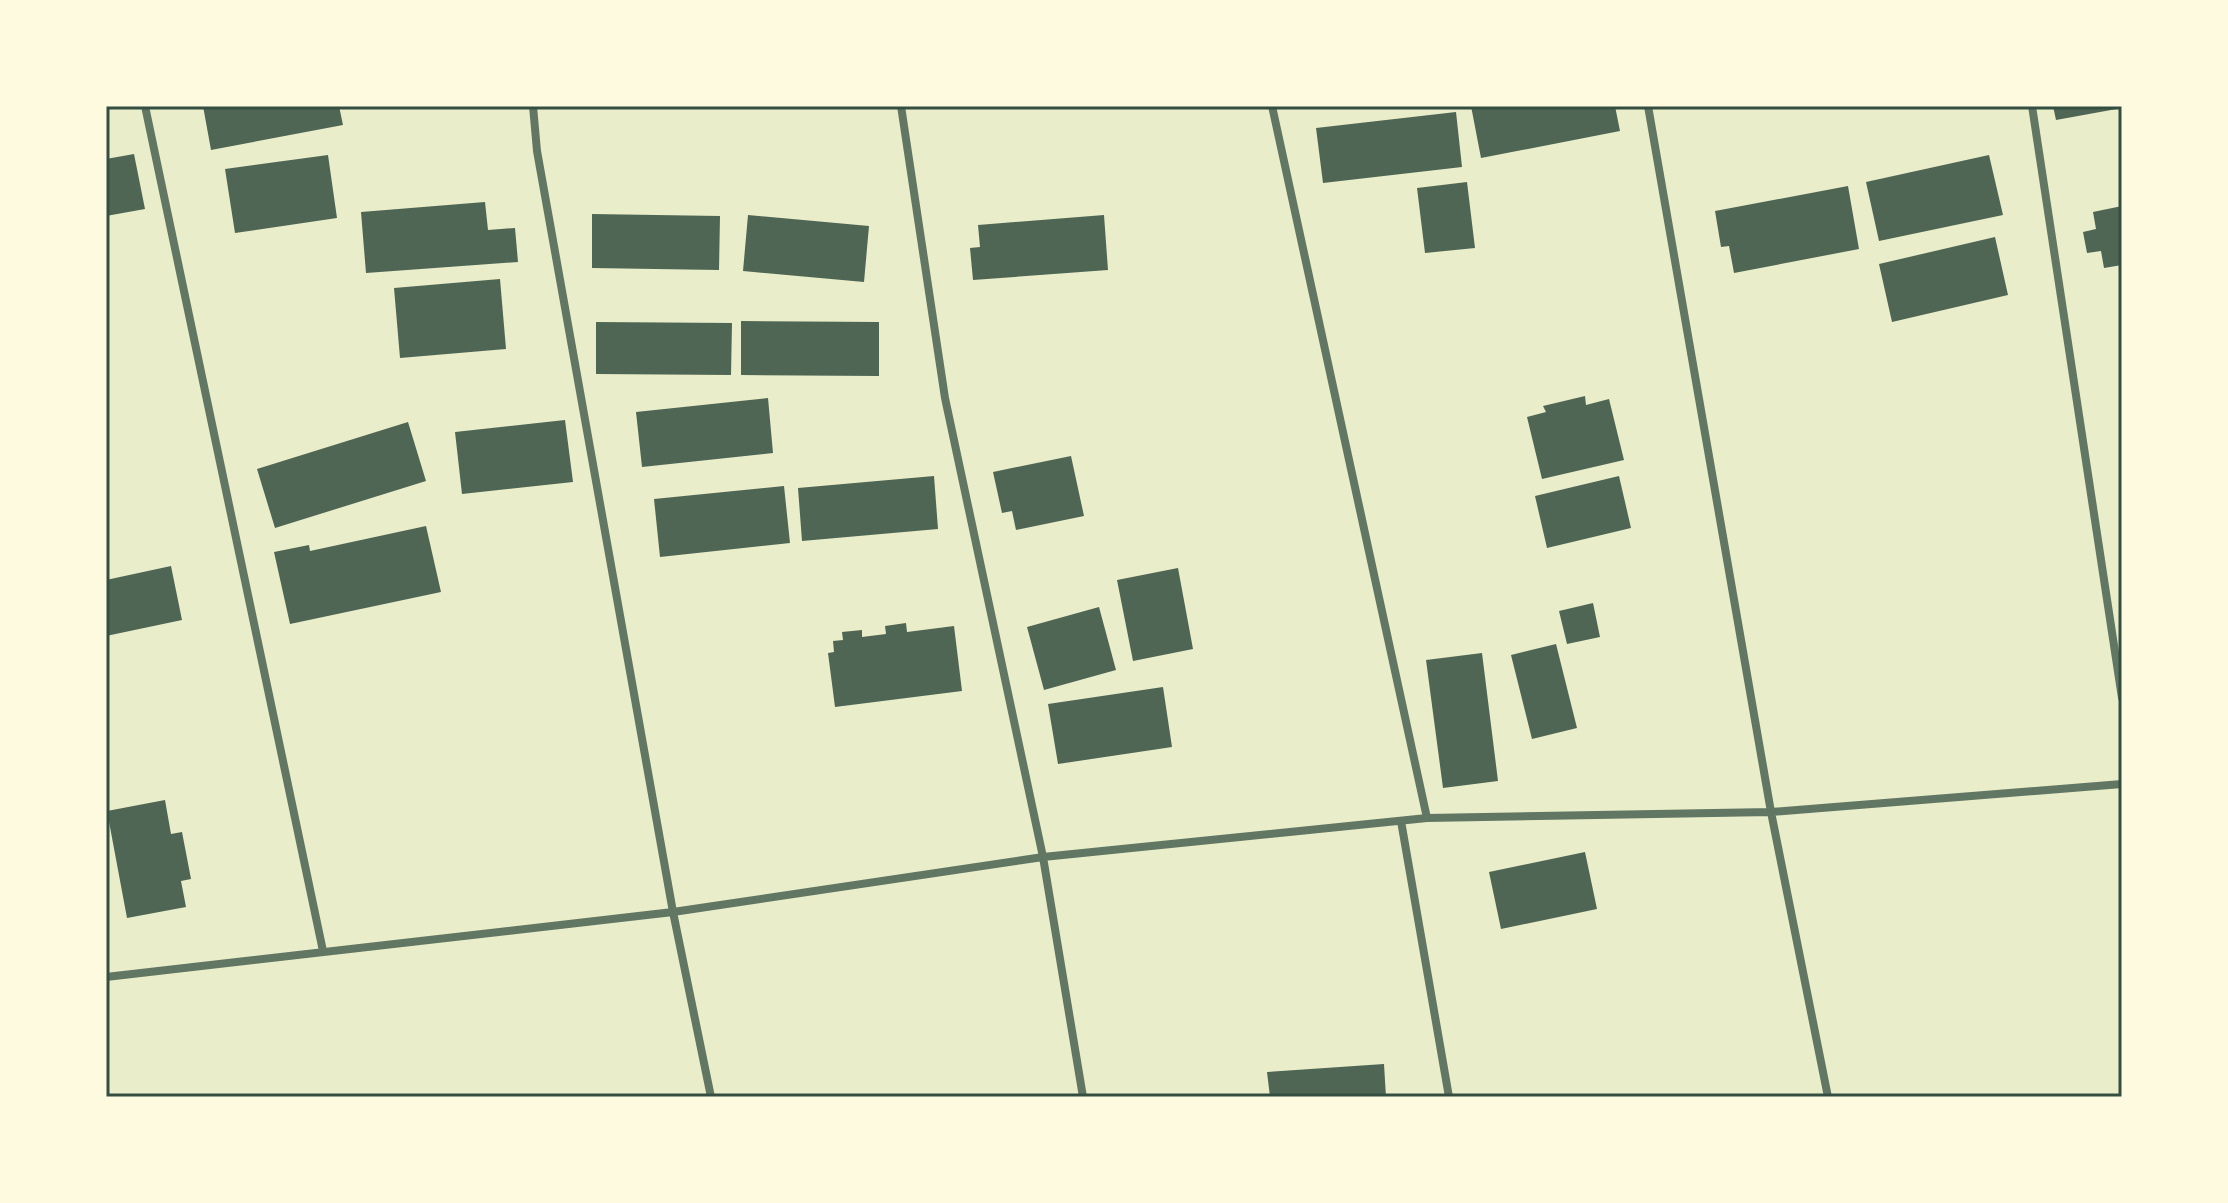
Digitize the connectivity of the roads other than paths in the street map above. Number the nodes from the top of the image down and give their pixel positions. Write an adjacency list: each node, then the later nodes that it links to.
1 (145, 106): 14 (street)
2 (533, 106): 13 (street)
3 (901, 106): 12 (street)
4 (1272, 106): 10 (street)
5 (1648, 106): 9 (street)
6 (2032, 106): 7 (street)
7 (2122, 698)
8 (2122, 784): 9 (street)
9 (1771, 812): 10 (street); 19 (street)
10 (1427, 818): 11 (street)
11 (1401, 821): 12 (street); 18 (street)
12 (1043, 857): 13 (street); 17 (street)
13 (673, 912): 14 (street); 16 (street)
14 (323, 951): 15 (street)
15 (106, 977)
16 (711, 1097)
17 (1083, 1097)
18 (1449, 1097)
19 (1828, 1097)

